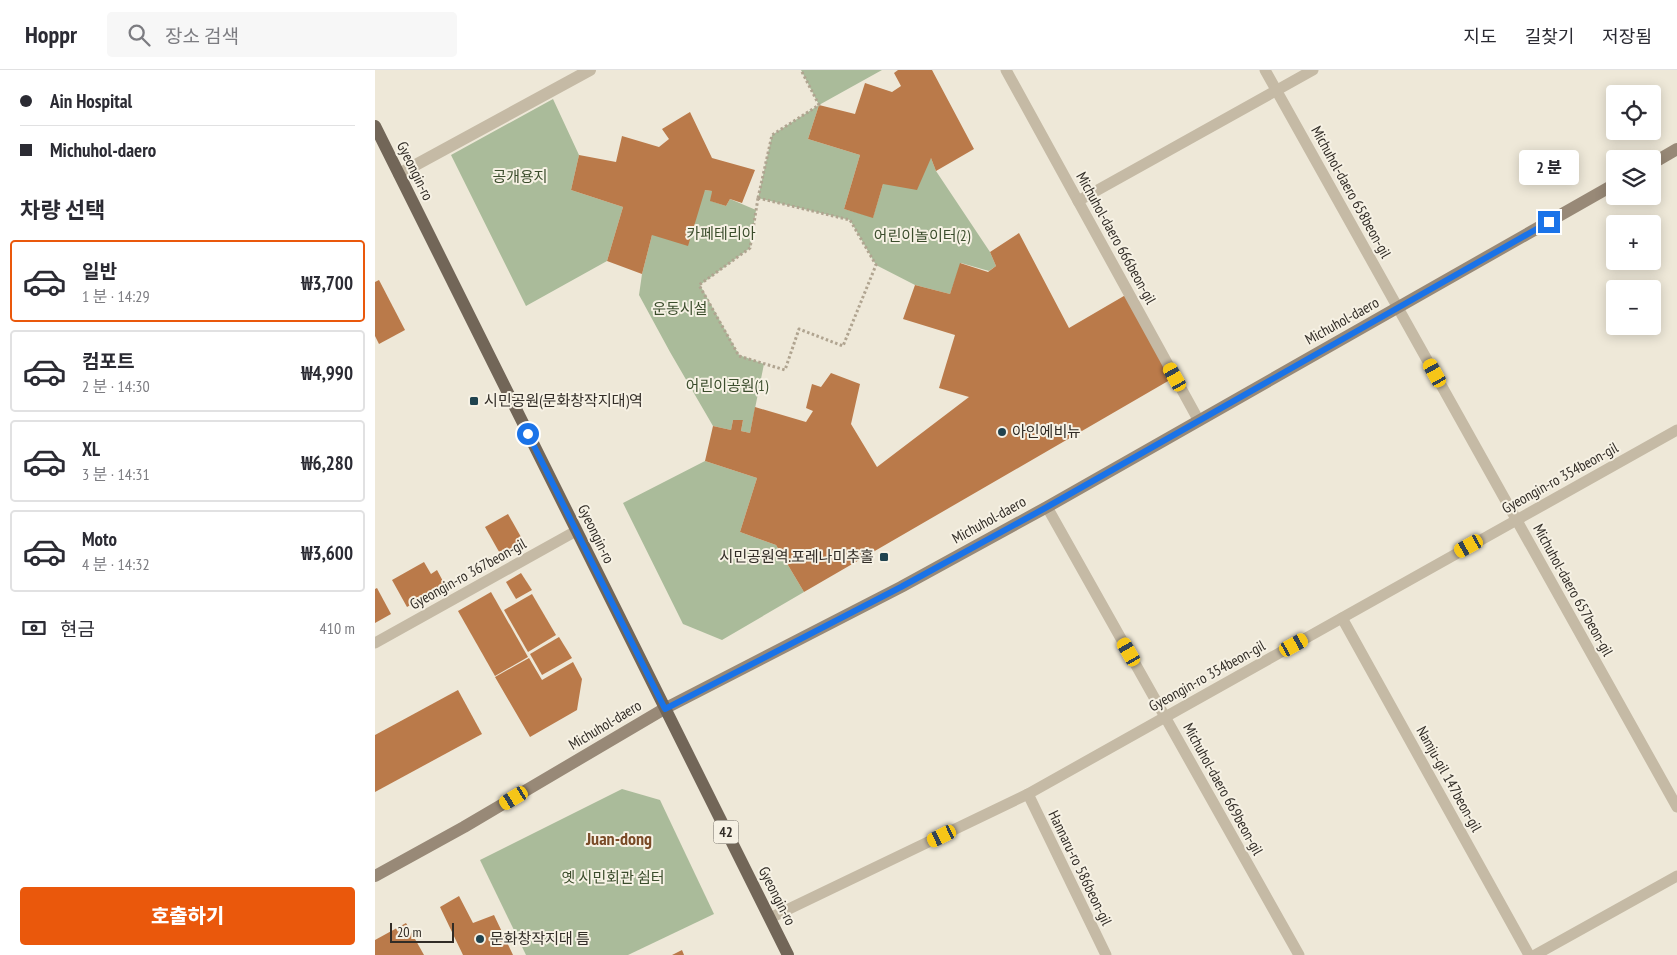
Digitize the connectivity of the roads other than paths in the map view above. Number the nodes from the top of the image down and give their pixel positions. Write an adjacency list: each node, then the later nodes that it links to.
1 (590, 70): 9 (street)
2 (1006, 70): 11 (lane, Michuhol-daero 666beon-gil)
3 (1265, 70): 5 (lane, Michuhol-daero 658beon-gil)
4 (1313, 70): 5 (lane)
5 (1277, 90): 11 (lane); 12 (lane, Michuhol-daero 658beon-gil)
6 (375, 126): 9 (main road, Gyeongin-ro / 42)
7 (1677, 149): 8 (main road)
8 (1661, 158)
9 (399, 174): 17 (main road, Gyeongin-ro / 42)
10 (1606, 189): 12 (main road, Michuhol-daero)
11 (1078, 201): 13 (lane, Michuhol-daero 666beon-gil)
12 (1399, 308): 13 (main road, Michuhol-daero); 16 (lane, Michuhol-daero 657beon-gil)
13 (1199, 421): 15 (main road, Michuhol-daero)
14 (1677, 430): 16 (lane, Gyeongin-ro 354beon-gil)
15 (1047, 507): 20 (main road, Michuhol-daero); 21 (lane, Michuhol-daero 669beon-gil)
16 (1517, 520): 18 (lane, Gyeongin-ro 354beon-gil); 23 (lane, Michuhol-daero 657beon-gil)
17 (576, 530): 19 (lane, Gyeongin-ro 367beon-gil); 20 (main road, Gyeongin-ro / 42)
18 (1342, 618): 21 (lane, Gyeongin-ro 354beon-gil); 30 (lane, Namju-gil 147beon-gil)
19 (375, 643)
20 (665, 709): 24 (main road, Michuhol-daero); 26 (main road, Gyeongin-ro / 42)
21 (1165, 717): 22 (lane, Gyeongin-ro 354beon-gil); 29 (lane, Michuhol-daero 669beon-gil)
22 (1028, 794): 26 (lane, Gyeongin-ro 354beon-gil); 28 (lane, Hannaru-ro 586beon-gil)
23 (1677, 807)
24 (375, 876)
25 (1677, 876): 31 (lane)
26 (770, 918): 27 (main road, Gyeongin-ro / 42)
27 (788, 955)
28 (1106, 955)
29 (1299, 955)
30 (1529, 955)
31 (1535, 955)

